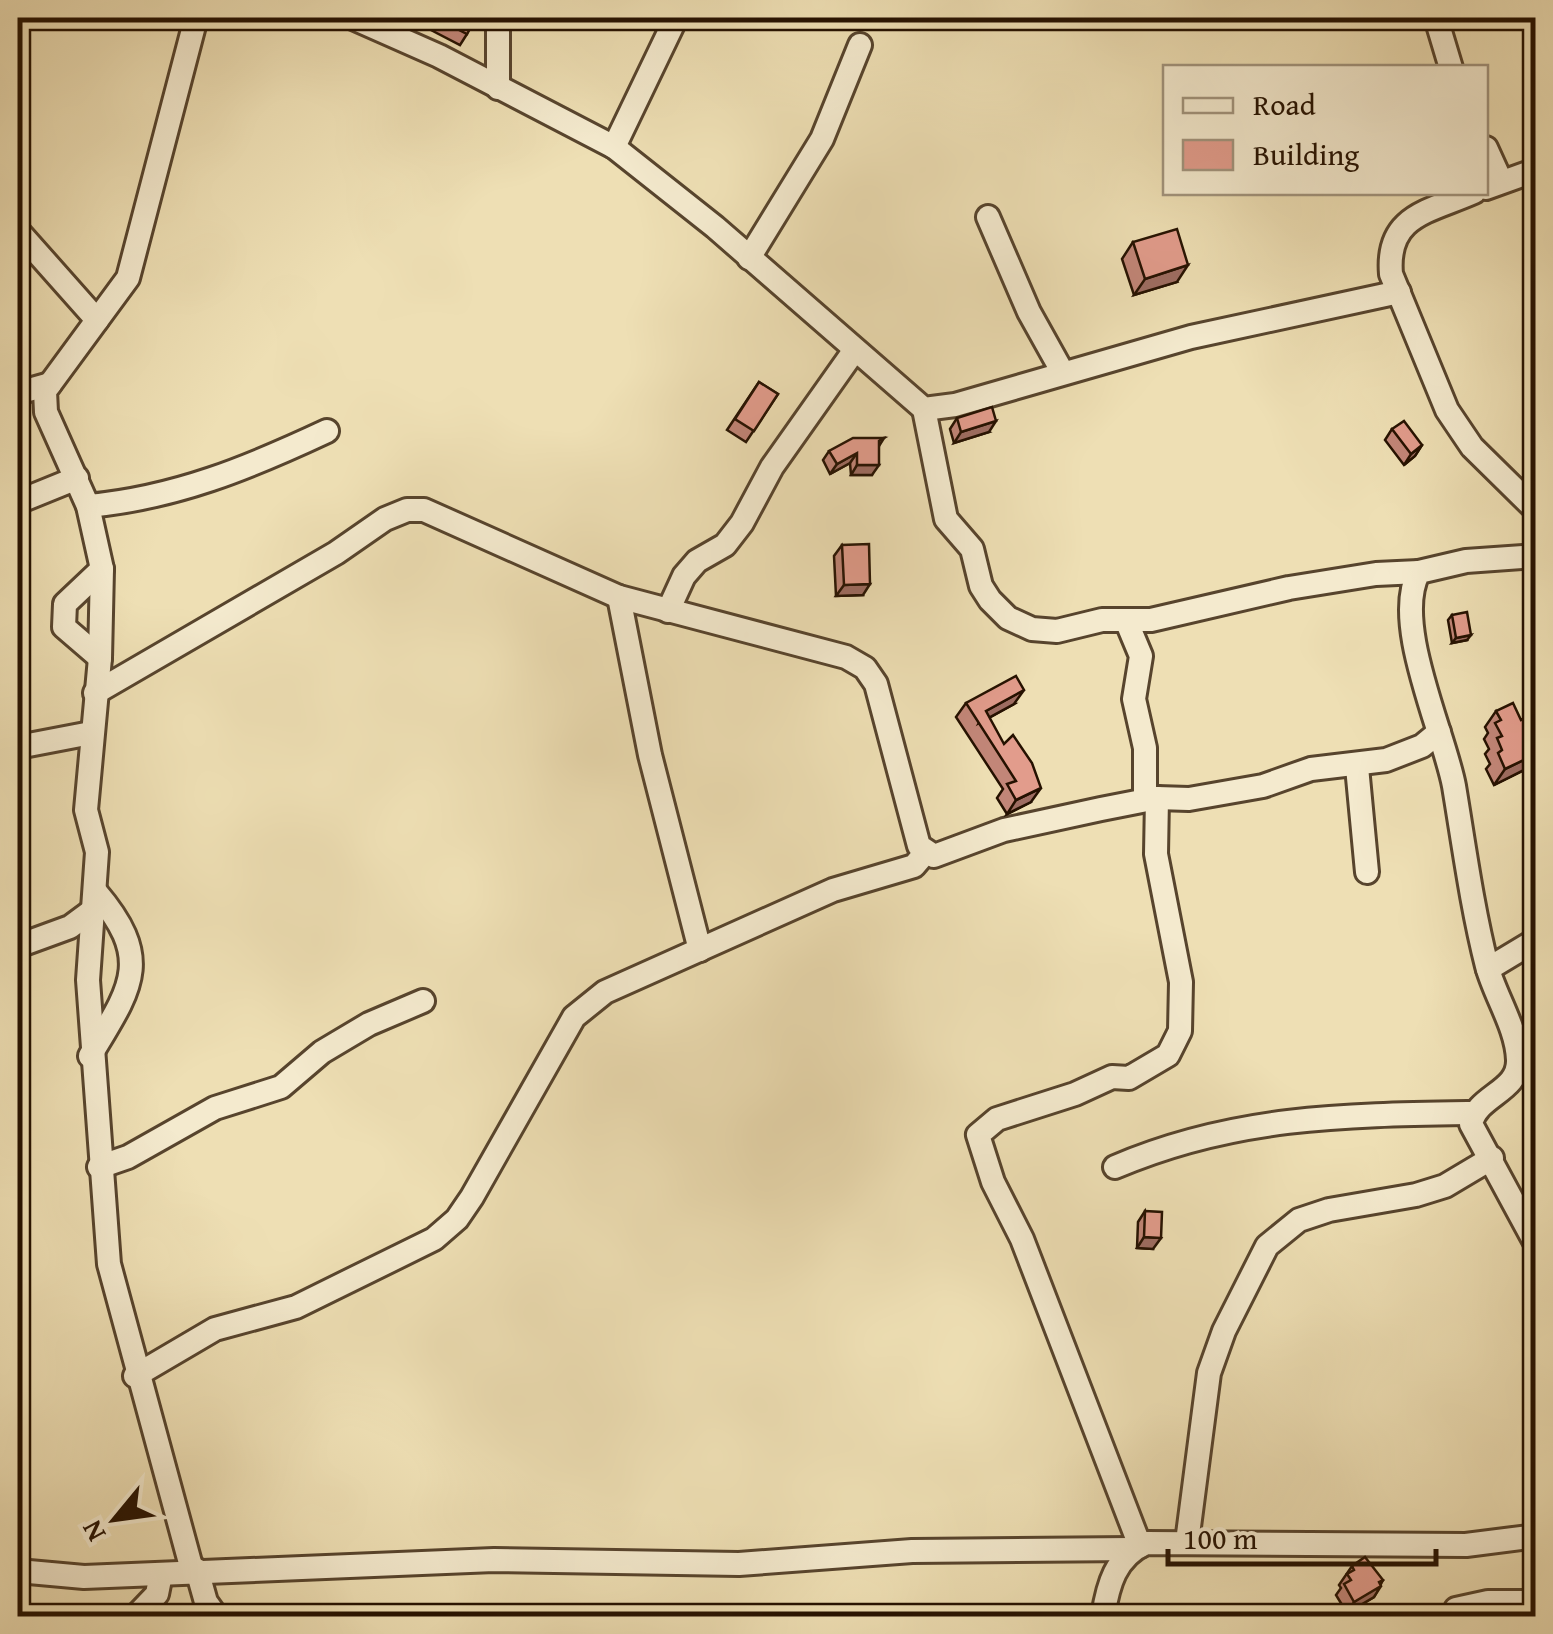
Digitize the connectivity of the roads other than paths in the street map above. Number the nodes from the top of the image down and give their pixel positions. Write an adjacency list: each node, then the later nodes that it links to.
1 (196, 18): 18 (street)
2 (353, 18): 8 (street)
3 (498, 18): 8 (street)
4 (676, 18): 9 (street)
5 (1436, 18): 7 (street)
6 (860, 45): 16 (street)
7 (1450, 65)
8 (498, 88): 9 (street)
9 (614, 147): 16 (street)
10 (1488, 157): 12 (street)
11 (1536, 170): 12 (street)
12 (1494, 184)
13 (1467, 195): 17 (street)
14 (988, 217): 20 (street)
15 (18, 232): 18 (street)
16 (749, 258): 19 (street)
17 (1399, 292): 20 (street); 28 (street)
18 (97, 320): 21 (street)
19 (854, 351): 23 (street); 33 (street)
20 (1063, 373): 23 (street)
21 (50, 384): 22 (street); 25 (street)
22 (18, 393)
23 (924, 409): 34 (street)
24 (327, 431): 27 (street)
25 (77, 478): 26 (street); 27 (street)
26 (18, 502)
27 (88, 506): 30 (street)
28 (1536, 510)
29 (1536, 556): 31 (street)
30 (102, 569): 35 (street); 35 (street)
31 (1419, 572): 34 (street); 37 (street)
32 (619, 597): 33 (street); 36 (street); 47 (street)
33 (668, 610): 42 (street)
34 (1126, 620): 41 (street)
35 (100, 658): 36 (street)
36 (95, 692): 38 (street)
37 (1438, 732): 40 (street); 48 (street)
38 (90, 734): 39 (street); 44 (street)
39 (18, 746)
40 (1358, 767): 41 (street); 43 (street)
41 (1151, 799): 42 (street); 59 (street)
42 (925, 853): 47 (street)
43 (1367, 872)
44 (94, 901): 46 (street); 50 (street); 50 (street)
45 (1536, 940): 48 (street)
46 (18, 946)
47 (700, 950): 56 (street)
48 (1488, 969): 51 (street)
49 (424, 1001): 53 (street)
50 (90, 1056): 53 (street)
51 (1473, 1113): 52 (street); 54 (street)
52 (1492, 1158): 55 (street); 58 (street)
53 (99, 1167): 56 (street)
54 (1115, 1167)
55 (1536, 1244)
56 (136, 1376): 60 (street)
57 (1536, 1536): 58 (street)
58 (1187, 1542): 59 (street)
59 (1136, 1548): 60 (street); 67 (street)
60 (194, 1570): 62 (street); 66 (street)
61 (18, 1571): 62 (street)
62 (161, 1574): 65 (street)
63 (1536, 1602): 64 (street)
64 (1456, 1609)
65 (136, 1616)
66 (216, 1616)
67 (1102, 1616)

